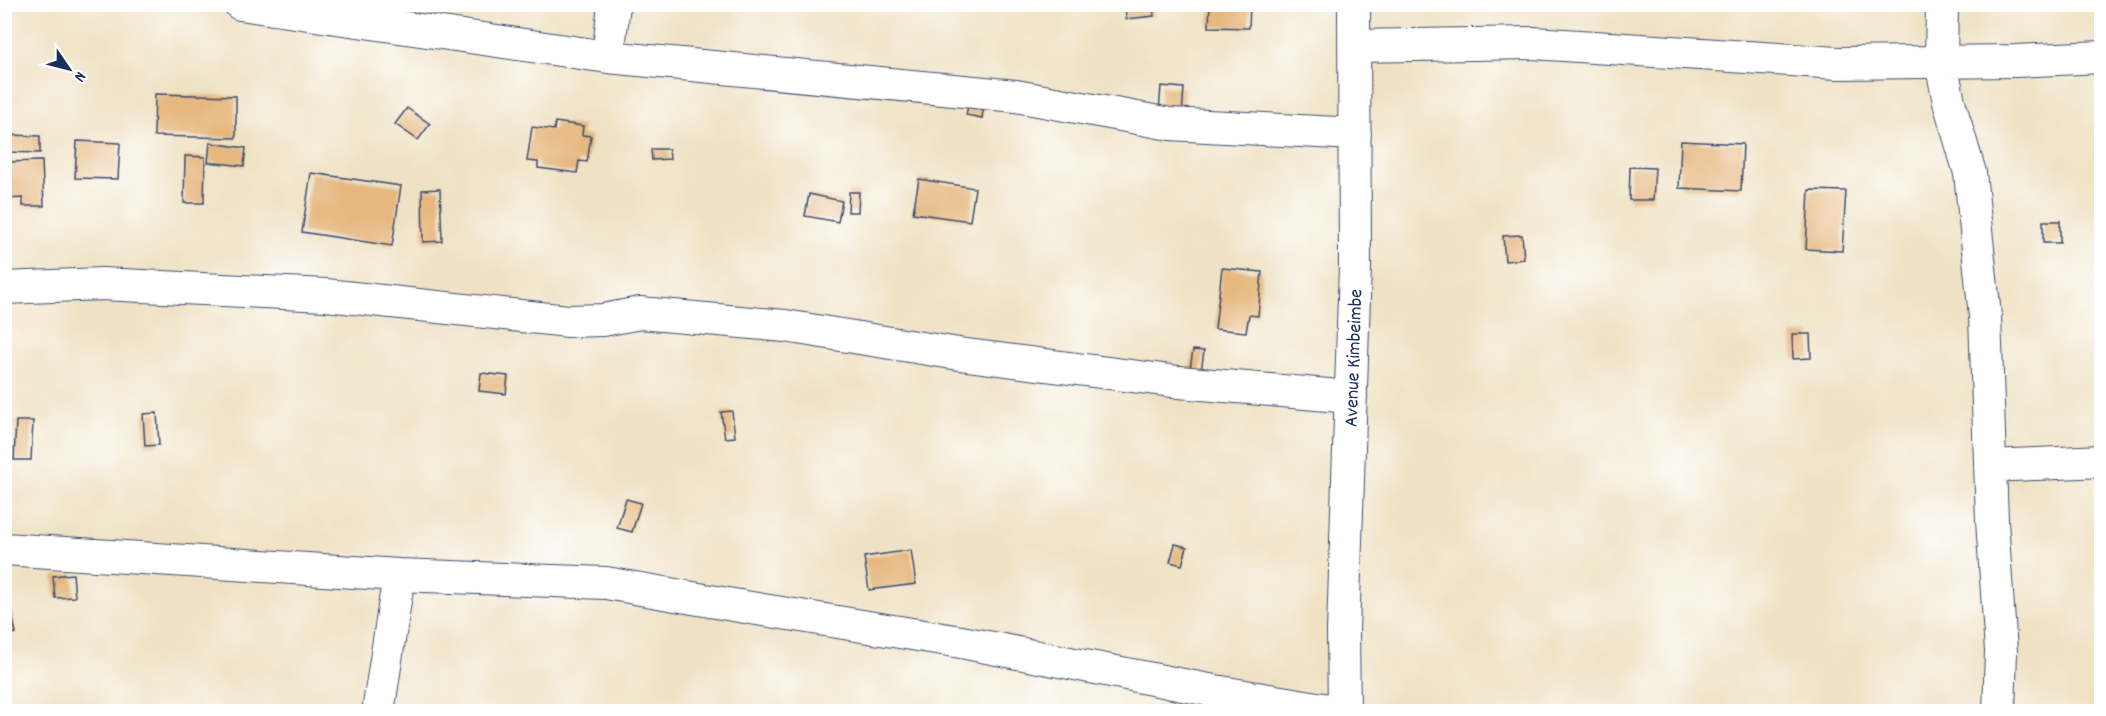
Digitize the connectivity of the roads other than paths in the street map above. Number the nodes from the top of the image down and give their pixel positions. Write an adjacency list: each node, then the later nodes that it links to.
1 (240, 4): 6 (street)
2 (614, 4): 6 (street)
3 (1354, 4): 5 (street, Avenue Kimbeimbe)
4 (1942, 4): 8 (street)
5 (1354, 46): 8 (street); 9 (street, Avenue Kimbeimbe)
6 (608, 57): 9 (street)
7 (2102, 57): 8 (street)
8 (1941, 62): 13 (street)
9 (1355, 134): 11 (street, Avenue Kimbeimbe)
10 (4, 288): 11 (street)
11 (1351, 397): 17 (street, Avenue Kimbeimbe)
12 (2102, 461): 13 (street)
13 (1990, 466): 18 (street)
14 (4, 549): 15 (street)
15 (399, 575): 16 (street); 17 (street)
16 (378, 711)
17 (1343, 711)
18 (1999, 711)

